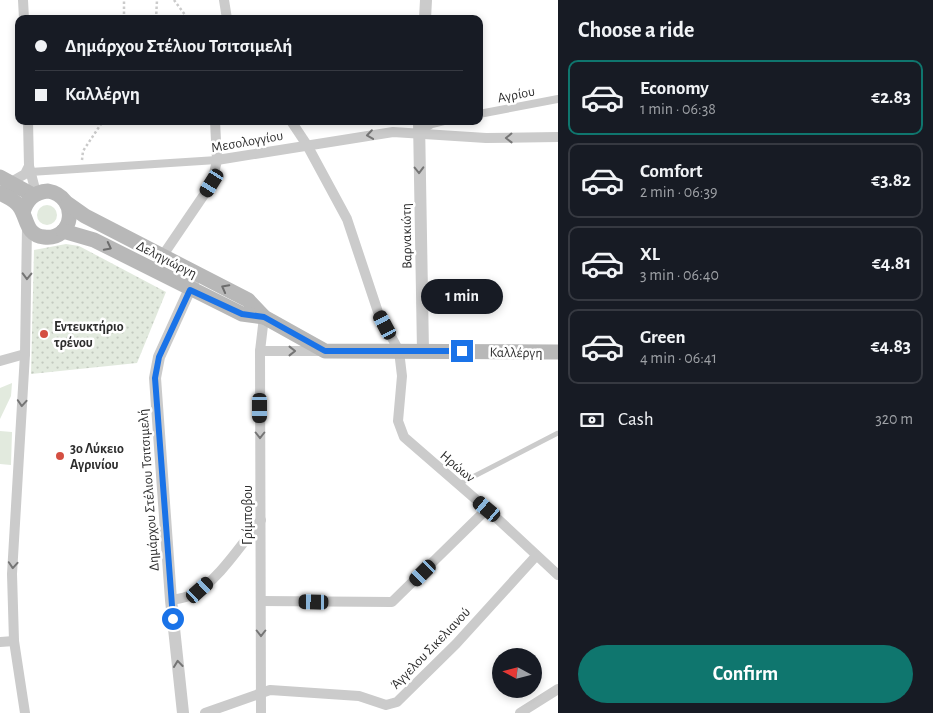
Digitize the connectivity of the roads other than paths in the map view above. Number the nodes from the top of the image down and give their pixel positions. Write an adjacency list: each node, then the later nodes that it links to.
1 (24, 0): 4 (street)
2 (224, 0): 5 (street)
3 (426, 0): 6 (street)
4 (24, 15)
5 (227, 15)
6 (425, 15)
7 (558, 99): 8 (street, Αγρίου)
8 (483, 113)
9 (28, 125): 16 (street)
10 (215, 125): 15 (street)
11 (294, 125): 14 (street)
12 (419, 127): 13 (street, Μεσολογγίου, one-way to 12); 14 (street, Μεσολογγίου, one-way to 14); 30 (street, Βαρνακιώτη, one-way to 30)
13 (558, 137)
14 (307, 145): 15 (street, Μεσολογγίου); 31 (street)
15 (217, 160): 16 (street, Μεσολογγίου); 23 (street)
16 (30, 169): 17 (street); 19 (street)
17 (5, 180): 19 (main road)
18 (0, 193): 21 (main road)
19 (35, 194): 20 (main road); 21 (main road)
20 (68, 204): 22 (main road); 23 (main road, Δεληγιώργη)
21 (25, 220): 22 (main road); 33 (street, one-way to 33)
22 (63, 231): 24 (main road, Δεληγιώργη, one-way to 24)
23 (162, 256): 24 (street); 25 (main road, Δεληγιώργη)
24 (153, 270): 26 (main road, Δεληγιώργη)
25 (197, 274): 26 (street, Δημάρχου Στέλιου Τσιτσιμελή); 27 (main road, Δεληγιώργη, one-way to 25)
26 (190, 290): 27 (main road, Δεληγιώργη); 41 (street, Δημάρχου Στέλιου Τσιτσιμελή)
27 (264, 317): 28 (street, Γρίμποβου); 29 (main road, Δεληγιώργη)
28 (260, 351): 29 (street, one-way to 29); 38 (street, Γρίμποβου, one-way to 38)
29 (325, 351): 31 (main road, Καλλέργη)
30 (423, 351): 31 (main road, Καλλέργη); 32 (main road, Καλλέργη)
31 (399, 352): 36 (street, Ηρώων)
32 (558, 352)
33 (26, 354): 34 (street); 43 (street, one-way to 43)
34 (0, 361)
35 (558, 433): 36 (lane)
36 (459, 485): 37 (street, Ηρώων)
37 (487, 509): 39 (street, Ηρώων); 42 (street)
38 (261, 520): 41 (street); 42 (street, Γρίμποβου)
39 (536, 556): 40 (street, Ηρώων); 47 (street, Άγγελου Σικελιανού)
40 (558, 575)
41 (171, 600): 49 (street, Δημάρχου Στέλιου Τσιτσιμελή, one-way to 41)
42 (261, 601): 46 (street, Γρίμποβου, one-way to 46)
43 (14, 641): 44 (street); 48 (street)
44 (0, 642)
45 (558, 689): 52 (street)
46 (261, 692): 47 (street, Άγγελου Σικελιανού); 50 (street, Άγγελου Σικελιανού); 51 (street, Γρίμποβου)
47 (379, 708)
48 (25, 713)
49 (183, 713)
50 (205, 713)
51 (261, 713)
52 (520, 713)

